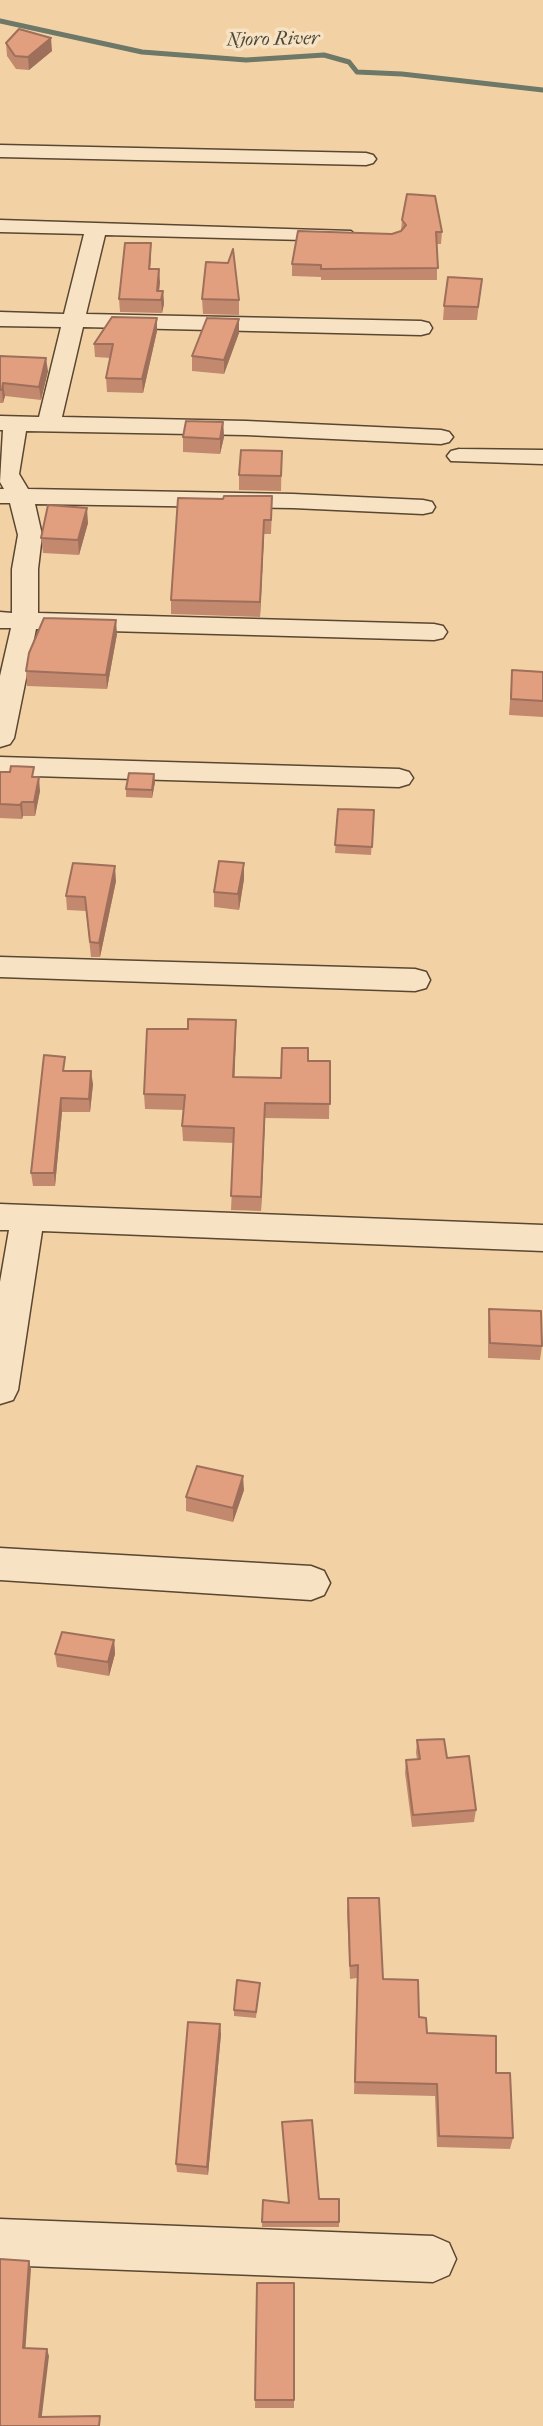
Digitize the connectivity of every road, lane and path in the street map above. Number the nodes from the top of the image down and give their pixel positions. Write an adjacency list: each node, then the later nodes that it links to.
1 (0, 151): 2 (street)
2 (366, 159)
3 (0, 226): 4 (street)
4 (96, 228): 5 (street); 7 (street)
5 (370, 236)
6 (0, 318): 7 (street)
7 (72, 320): 8 (street); 10 (street)
8 (421, 328)
9 (8, 423): 10 (street); 14 (street)
10 (49, 424): 11 (street)
11 (441, 438)
12 (459, 456): 13 (street)
13 (543, 457)
14 (10, 496): 15 (street); 16 (street)
15 (424, 507)
16 (12, 620): 17 (street); 18 (street)
17 (434, 632)
18 (0, 738)
19 (0, 766): 20 (street)
20 (399, 778)
21 (0, 967): 22 (street)
22 (415, 980)
23 (14, 1218): 24 (street); 25 (street)
24 (543, 1238)
25 (0, 1390)
26 (0, 1564): 27 (street)
27 (312, 1583)
28 (0, 2242): 29 (street)
29 (433, 2259)

